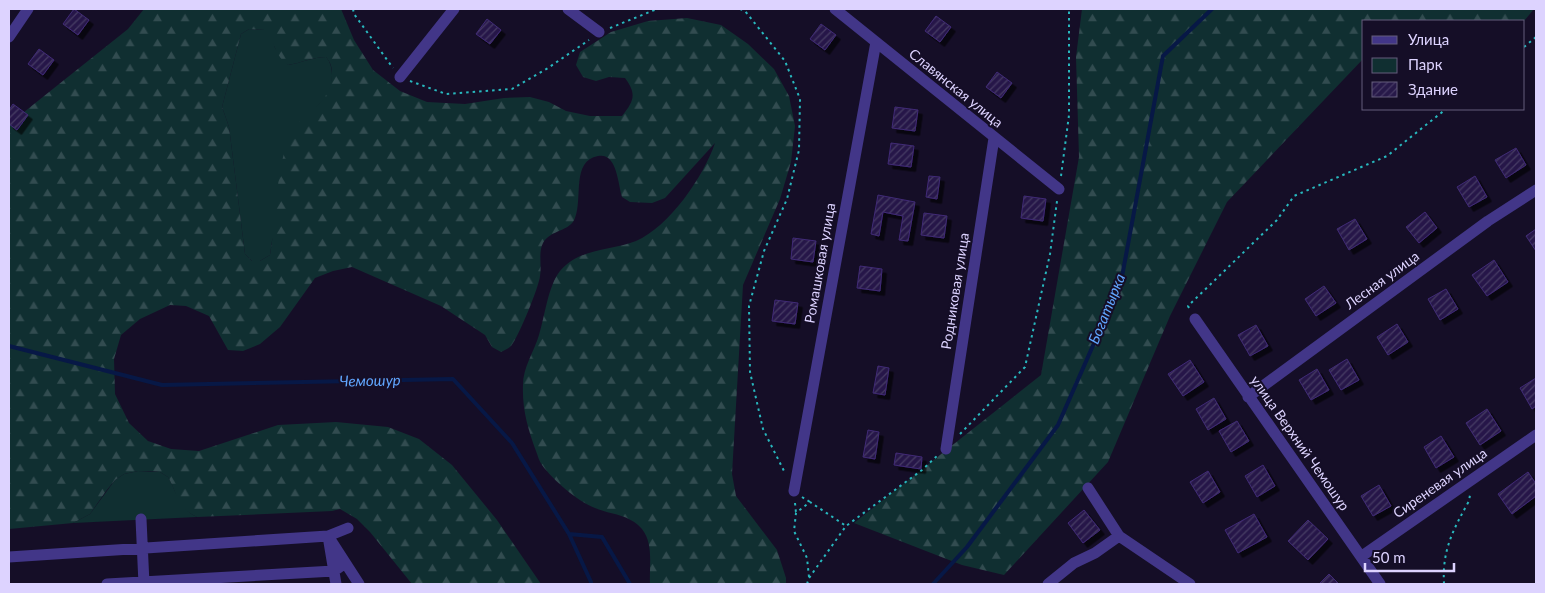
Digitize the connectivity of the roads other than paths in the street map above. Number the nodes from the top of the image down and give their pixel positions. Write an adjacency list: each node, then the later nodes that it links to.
1 (28, 9): 6 (street)
2 (454, 9): 8 (street)
3 (568, 9): 5 (street)
4 (835, 9): 7 (street, Славянская улица)
5 (599, 32)
6 (9, 37)
7 (876, 42): 9 (street, Славянская улица); 17 (street, Ромашковая улица)
8 (400, 77)
9 (994, 138): 10 (street, Славянская улица); 15 (street, Родниковая улица)
10 (1059, 189)
11 (1536, 190): 13 (street, Лесная улица)
12 (1195, 319): 13 (street, улица Верхний Чемошур)
13 (1248, 397): 23 (street, улица Верхний Чемошур)
14 (1536, 435): 23 (street, Сиреневая улица)
15 (946, 448)
16 (1088, 488): 21 (street)
17 (794, 491)
18 (141, 519): 22 (street)
19 (348, 528): 20 (street)
20 (328, 536): 22 (street); 25 (street); 26 (street)
21 (1119, 536): 31 (street); 32 (street)
22 (142, 548): 24 (street); 27 (street)
23 (1362, 556): 33 (street, улица Верхний Чемошур)
24 (9, 557)
25 (344, 564): 26 (street); 30 (street)
26 (334, 571): 27 (street); 29 (street)
27 (144, 583): 28 (street)
28 (107, 584)
29 (336, 584)
30 (359, 584)
31 (1048, 584)
32 (1190, 584)
33 (1380, 584)

